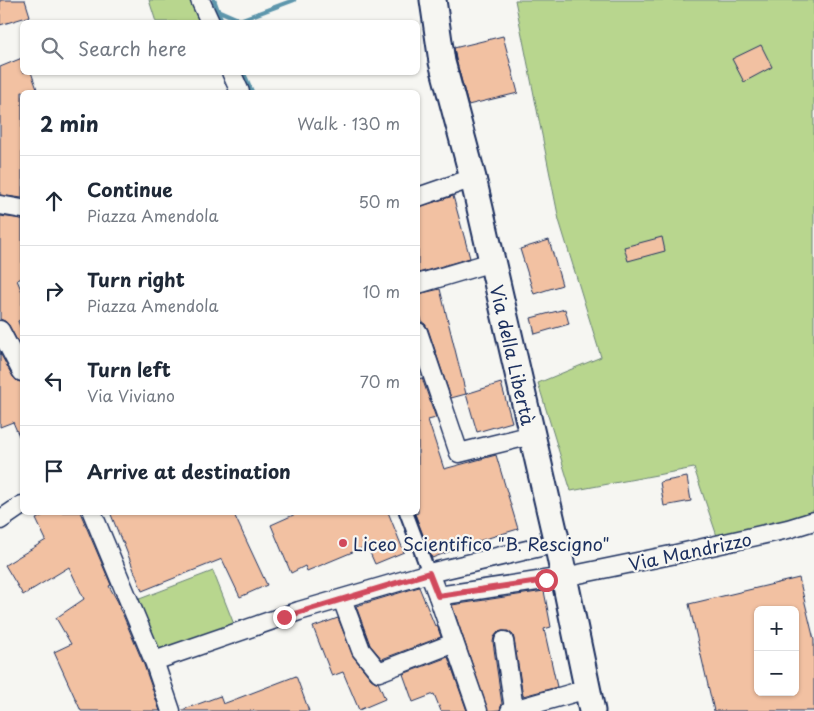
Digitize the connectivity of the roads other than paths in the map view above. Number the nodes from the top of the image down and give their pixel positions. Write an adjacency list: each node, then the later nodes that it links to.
1 (200, 0): 3 (street)
2 (432, 0): 6 (main road, Via della Libertà)
3 (209, 20)
4 (232, 75): 5 (street)
5 (239, 90)
6 (473, 178): 7 (street); 10 (main road, Via della Libertà)
7 (420, 196)
8 (0, 205): 9 (street)
9 (20, 209)
10 (492, 262): 11 (street); 15 (main road, Via della Libertà)
11 (420, 283)
12 (0, 330): 14 (street)
13 (420, 338): 15 (street)
14 (20, 368)
15 (532, 435): 21 (main road, Via della Libertà)
16 (20, 506): 19 (street)
17 (93, 515): 28 (street)
18 (407, 515): 22 (street)
19 (0, 520)
20 (814, 521): 23 (street, Via Mandrizzo)
21 (557, 543): 22 (street); 23 (main road, Via della Libertà)
22 (429, 573): 24 (street); 25 (street)
23 (564, 577): 24 (street, Via Mandrizzo); 29 (main road, Via della Libertà)
24 (438, 596): 27 (street)
25 (342, 599): 27 (street); 28 (street)
26 (504, 641): 30 (street)
27 (454, 643): 32 (street)
28 (154, 661): 31 (street)
29 (590, 700): 30 (street)
30 (512, 710)
31 (171, 711)
32 (478, 711)

